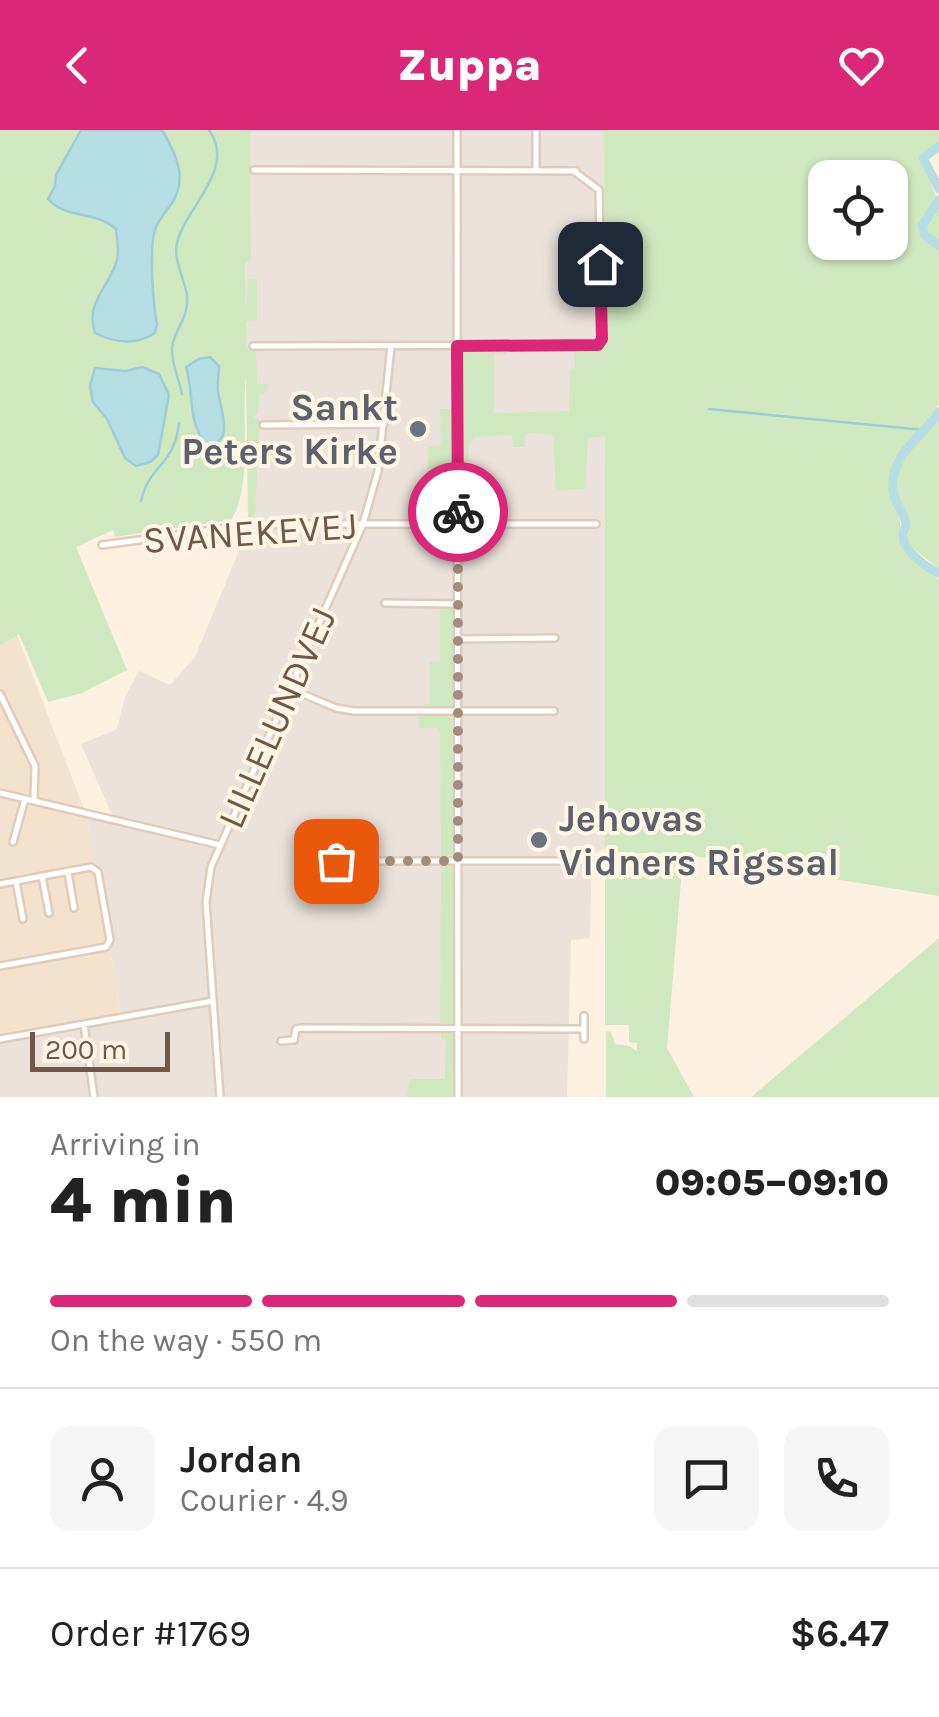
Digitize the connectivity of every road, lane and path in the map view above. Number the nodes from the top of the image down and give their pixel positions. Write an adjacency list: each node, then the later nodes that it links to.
1 (457, 130): 4 (street)
2 (536, 130): 5 (street)
3 (254, 170): 4 (street)
4 (457, 171): 5 (street); 8 (street)
5 (536, 171): 8 (street)
6 (253, 346): 7 (street)
7 (391, 346): 8 (street); 9 (street, LILLELUNDVEJ)
8 (457, 346): 12 (street)
9 (384, 424): 10 (street); 11 (street, LILLELUNDVEJ)
10 (263, 425)
11 (364, 524): 12 (street, SVANEKEVEJ); 14 (street, SVANEKEVEJ); 19 (street, LILLELUNDVEJ)
12 (458, 524): 13 (street, SVANEKEVEJ); 16 (street)
13 (596, 524)
14 (102, 545)
15 (385, 603): 16 (street)
16 (458, 604): 18 (street)
17 (554, 638): 18 (street)
18 (458, 639): 22 (street)
19 (291, 689): 22 (street); 27 (street, LILLELUNDVEJ)
20 (0, 694): 25 (street)
21 (554, 711): 22 (street)
22 (458, 712): 29 (street)
23 (0, 793): 24 (street)
24 (25, 798): 25 (street); 26 (street)
25 (34, 800): 27 (street)
26 (14, 842)
27 (220, 845): 39 (street, LILLELUNDVEJ)
28 (323, 861): 29 (street)
29 (458, 861): 30 (street); 42 (street)
30 (604, 861)
31 (68, 872): 32 (street); 35 (street); 38 (street)
32 (42, 876): 33 (street); 36 (street)
33 (16, 881): 34 (street); 37 (street)
34 (0, 884)
35 (74, 908)
36 (48, 913)
37 (23, 919)
38 (0, 966)
39 (213, 1001): 41 (street); 48 (street, LILLELUNDVEJ)
40 (584, 1016): 43 (street)
41 (84, 1024): 44 (street); 47 (street)
42 (458, 1028): 43 (street); 46 (street); 49 (street)
43 (584, 1029): 45 (street)
44 (0, 1038)
45 (584, 1039)
46 (281, 1041)
47 (94, 1097)
48 (220, 1097)
49 (458, 1097)

